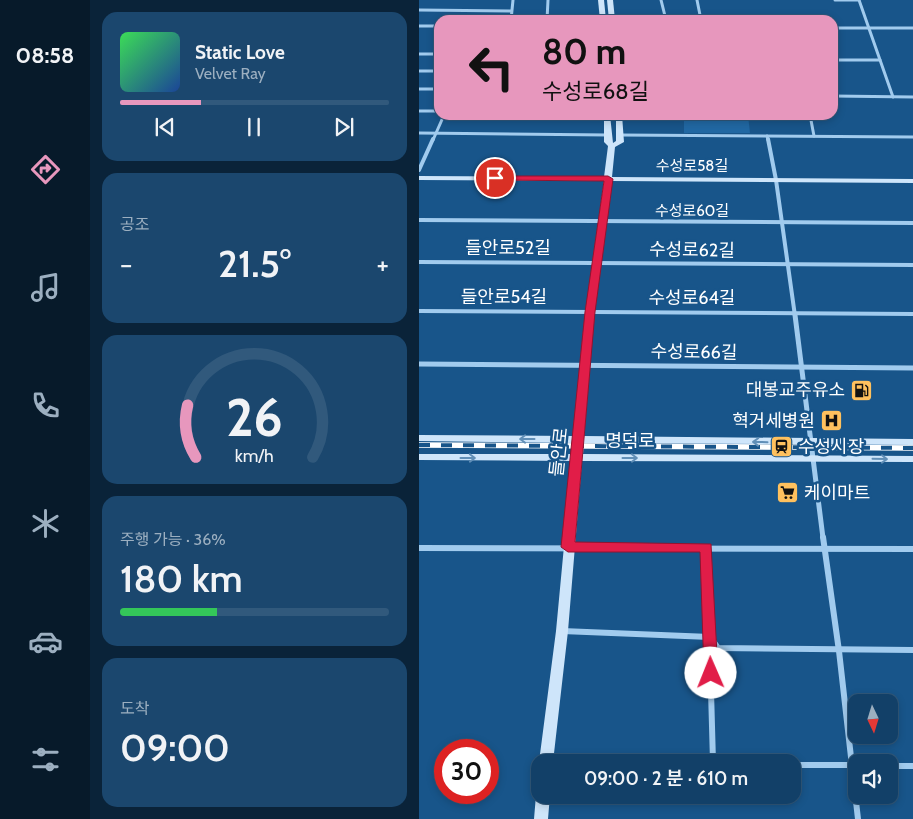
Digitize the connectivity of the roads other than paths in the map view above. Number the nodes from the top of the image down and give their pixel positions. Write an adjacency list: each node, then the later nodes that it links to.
1 (513, 0): 10 (street)
2 (548, 0): 12 (street)
3 (601, 0): 13 (main road)
4 (610, 0): 14 (main road)
5 (661, 0): 15 (street)
6 (697, 0): 16 (street)
7 (835, 0): 8 (street)
8 (859, 0): 20 (street)
9 (419, 10): 10 (street)
10 (511, 10): 11 (street)
11 (511, 15)
12 (547, 15)
13 (602, 15)
14 (612, 15)
15 (664, 15)
16 (700, 15)
17 (419, 26): 18 (street)
18 (434, 26)
19 (838, 28): 20 (street)
20 (869, 28): 21 (street); 25 (street)
21 (913, 28)
22 (419, 54): 23 (street)
23 (434, 54)
24 (838, 60): 25 (street)
25 (880, 60): 31 (street)
26 (419, 71): 27 (street)
27 (434, 71)
28 (419, 89): 29 (street)
29 (434, 89)
30 (838, 96): 31 (street)
31 (893, 96): 32 (street)
32 (913, 96)
33 (419, 111): 34 (street)
34 (434, 111)
35 (442, 120): 40 (street)
36 (607, 120): 41 (main road, 들안로)
37 (619, 120): 42 (main road)
38 (810, 120): 44 (street)
39 (419, 133): 40 (street)
40 (438, 133): 41 (street); 47 (street)
41 (608, 135): 46 (main road, 들안로)
42 (620, 135): 43 (street); 46 (main road, 들안로)
43 (767, 136): 44 (street); 50 (street)
44 (814, 136): 45 (street)
45 (913, 137)
46 (612, 146): 49 (main road, 들안로)
47 (419, 170)
48 (419, 178): 49 (main road, 수성로58길)
49 (608, 179): 50 (main road, 수성로58길); 53 (main road, 들안로)
50 (776, 180): 51 (main road, 수성로58길); 54 (street)
51 (913, 181)
52 (419, 220): 53 (street, 수성로60길)
53 (601, 221): 54 (street, 수성로60길); 57 (main road, 들안로)
54 (782, 222): 55 (street, 수성로60길); 58 (street)
55 (913, 223)
56 (419, 262): 57 (street, 들안로52길)
57 (596, 263): 58 (street, 수성로62길); 61 (main road, 들안로)
58 (787, 265): 59 (street, 수성로62길); 62 (street)
59 (913, 265)
60 (419, 311): 61 (street, 들안로54길)
61 (590, 312): 62 (street, 수성로64길); 65 (main road, 들안로)
62 (793, 313): 63 (street, 수성로64길); 66 (street)
63 (913, 314)
64 (419, 364): 65 (street, 수성로66길)
65 (585, 365): 66 (street, 수성로66길); 69 (main road, 들안로)
66 (802, 367): 67 (street, 수성로66길); 71 (street)
67 (913, 368)
68 (419, 438): 69 (main road, 명덕로, one-way to 68)
69 (579, 439): 71 (main road, 명덕로, one-way to 69); 73 (main road, 들안로)
70 (913, 442): 71 (main road, 명덕로)
71 (810, 443): 74 (street)
72 (419, 457): 73 (main road, 명덕로, one-way to 73)
73 (577, 458): 74 (main road, 명덕로, one-way to 74); 76 (main road, 들안로)
74 (812, 458): 75 (main road, 명덕로, one-way to 75); 80 (street)
75 (913, 459)
76 (568, 547): 77 (street); 78 (street); 81 (main road, 들안로)
77 (419, 548)
78 (707, 548): 80 (street); 82 (street)
79 (913, 549): 80 (street)
80 (825, 550): 83 (street)
81 (562, 631): 82 (street); 85 (main road, 들안로)
82 (711, 637): 83 (street); 86 (street)
83 (839, 650): 84 (street); 87 (street)
84 (913, 650)
85 (547, 754)
86 (713, 754)
87 (853, 754)
88 (801, 765): 89 (street)
89 (848, 765)
90 (898, 766): 91 (street)
91 (913, 766)
92 (542, 804): 94 (main road)
93 (857, 804): 95 (street)
94 (541, 819)
95 (858, 819)

